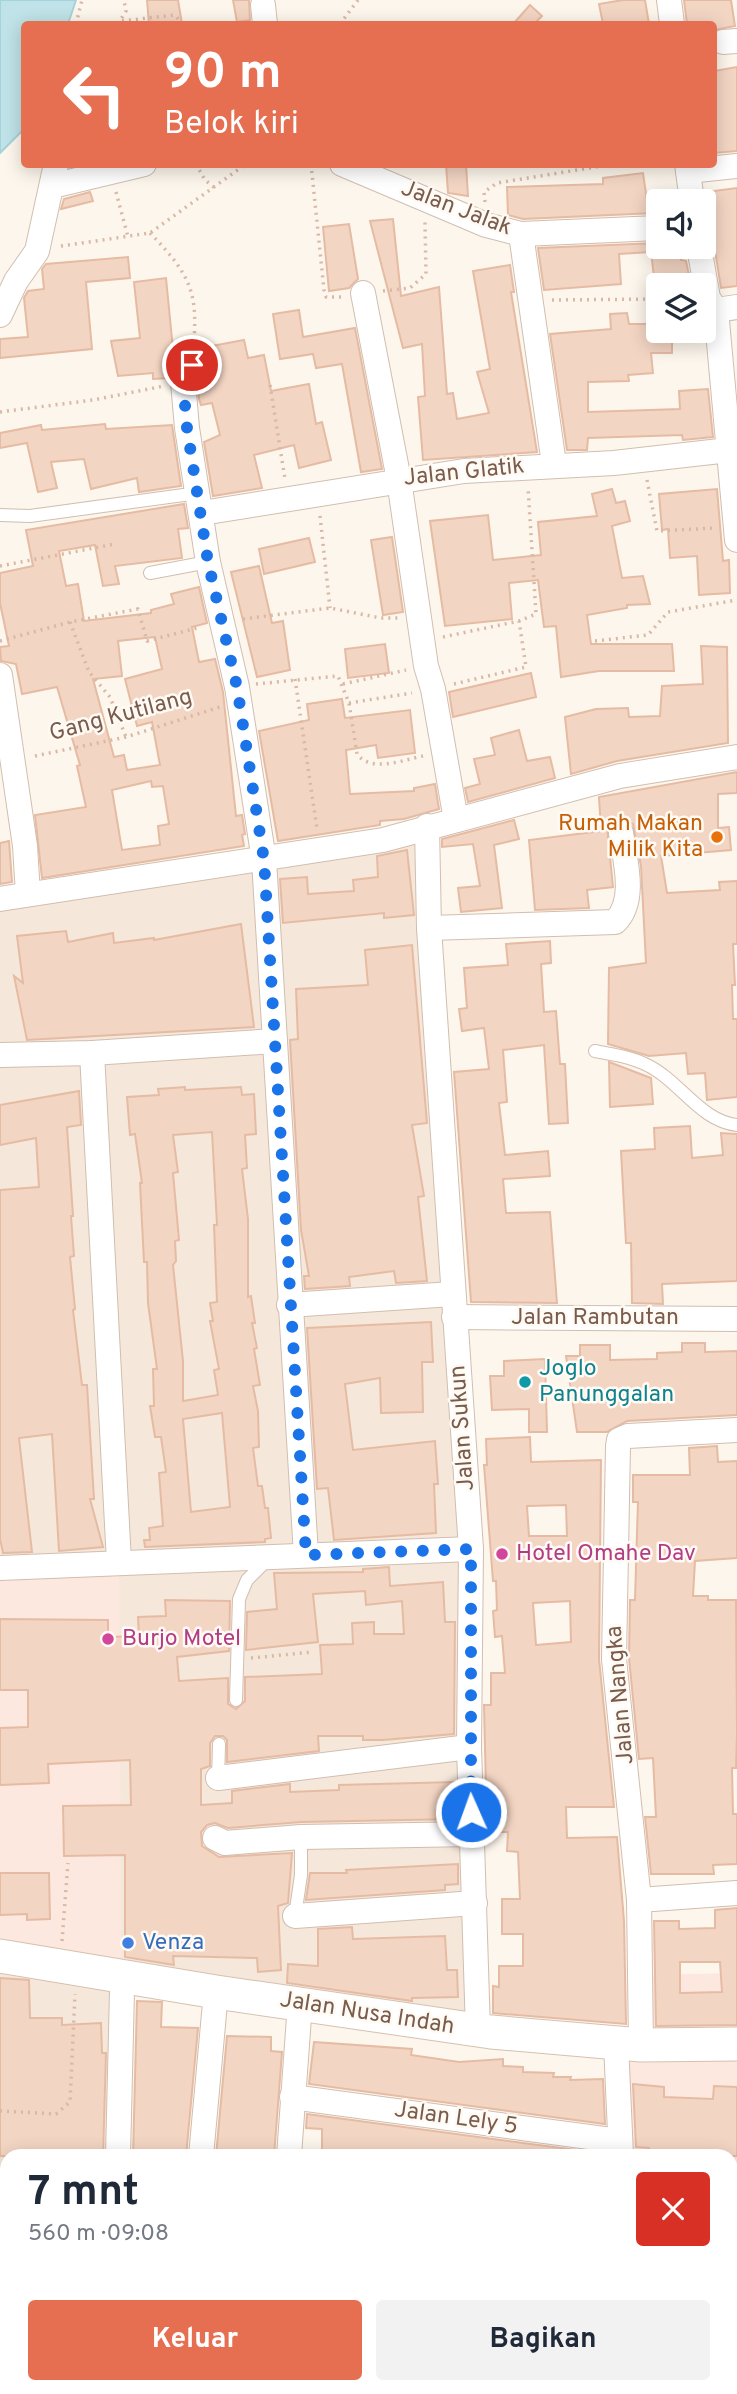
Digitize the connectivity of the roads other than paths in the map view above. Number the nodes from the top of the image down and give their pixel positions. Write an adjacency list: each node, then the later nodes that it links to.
1 (669, 0): 2 (street)
2 (672, 21)
3 (737, 166): 4 (street)
4 (717, 167)
5 (129, 168): 8 (street)
6 (351, 168): 11 (street, Jalan Jalak)
7 (687, 168): 9 (street)
8 (54, 175): 15 (street)
9 (690, 189)
10 (646, 229): 11 (street, Jalan Jalak)
11 (521, 234): 18 (street)
12 (701, 259): 14 (street)
13 (363, 293): 19 (street)
14 (726, 309): 17 (street)
15 (0, 315)
16 (183, 382): 20 (street)
17 (729, 450): 18 (street, Jalan Glatik); 22 (street)
18 (554, 464): 19 (street, Jalan Glatik)
19 (399, 480): 20 (street, Jalan Glatik); 27 (street)
20 (200, 503): 21 (lane); 23 (street)
21 (0, 515)
22 (736, 533)
23 (208, 562): 24 (lane); 30 (street)
24 (150, 573)
25 (0, 675): 31 (street)
26 (737, 757): 27 (street)
27 (456, 820): 28 (street)
28 (427, 826): 30 (street); 33 (street, Jalan Sukun)
29 (621, 834): 33 (street)
30 (264, 860): 31 (street); 34 (street)
31 (28, 894): 32 (street)
32 (0, 899)
33 (429, 929): 40 (street, Jalan Sukun)
34 (275, 1041): 36 (street); 39 (street)
35 (594, 1051): 38 (lane)
36 (92, 1054): 37 (street); 46 (street)
37 (0, 1055)
38 (737, 1125)
39 (289, 1305): 40 (street, Jalan Rambutan); 44 (street)
40 (453, 1306): 41 (street, Jalan Rambutan); 43 (street, Jalan Sukun)
41 (737, 1319)
42 (737, 1430): 56 (street, Jalan Nangka)
43 (471, 1549): 44 (street); 50 (street, Jalan Sukun)
44 (306, 1555): 45 (street)
45 (272, 1556): 46 (street); 48 (lane)
46 (119, 1562): 47 (street)
47 (0, 1568)
48 (236, 1700)
49 (219, 1744): 51 (lane)
50 (469, 1747): 51 (street); 52 (street, Jalan Sukun)
51 (218, 1783)
52 (472, 1834): 53 (street); 57 (street, Jalan Sukun)
53 (301, 1837): 54 (street); 58 (lane)
54 (215, 1838)
55 (737, 1893): 56 (street)
56 (639, 1900): 65 (street)
57 (475, 1903): 58 (street); 63 (street, Jalan Sukun)
58 (295, 1916)
59 (0, 1956): 60 (main road, Jalan Nusa Indah)
60 (128, 1978): 61 (main road, Jalan Nusa Indah); 67 (street)
61 (216, 1992): 62 (main road, Jalan Nusa Indah); 68 (street)
62 (300, 2003): 63 (main road, Jalan Nusa Indah); 66 (street)
63 (478, 2031): 65 (main road, Jalan Nusa Indah)
64 (737, 2044): 65 (main road, Jalan Nusa Indah)
65 (629, 2045): 70 (street)
66 (292, 2098): 69 (street); 70 (street, Jalan Lely 5)
67 (118, 2149)
68 (202, 2149)
69 (289, 2149)
70 (620, 2149)

